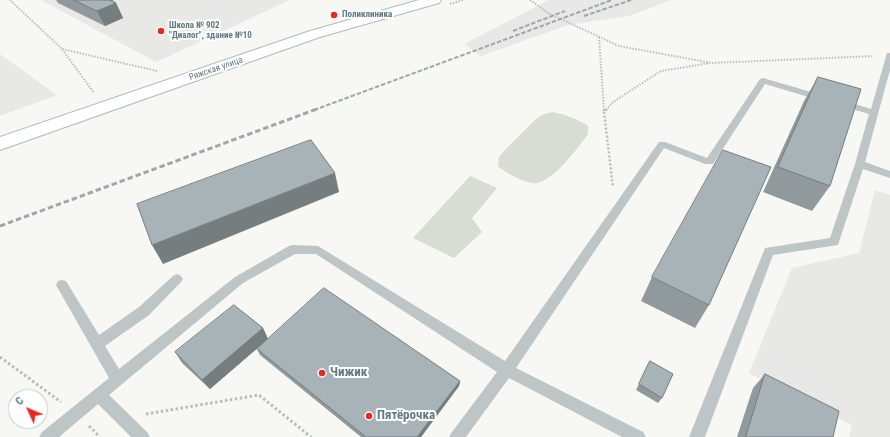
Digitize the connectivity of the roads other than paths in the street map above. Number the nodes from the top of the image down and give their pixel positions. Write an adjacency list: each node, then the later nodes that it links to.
1 (434, 0): 4 (street, Ряжская улица)
2 (890, 55): 3 (lane)
3 (874, 113): 5 (lane); 10 (lane)
4 (0, 144)
5 (860, 164): 6 (lane); 17 (lane)
6 (890, 174)
7 (177, 279): 9 (lane)
8 (62, 284): 9 (lane)
9 (97, 344): 11 (lane)
10 (507, 370): 11 (lane); 15 (lane); 16 (lane)
11 (118, 379): 12 (lane)
12 (98, 394): 13 (lane); 14 (lane)
13 (47, 437)
14 (142, 437)
15 (457, 437)
16 (638, 437)
17 (697, 437)

